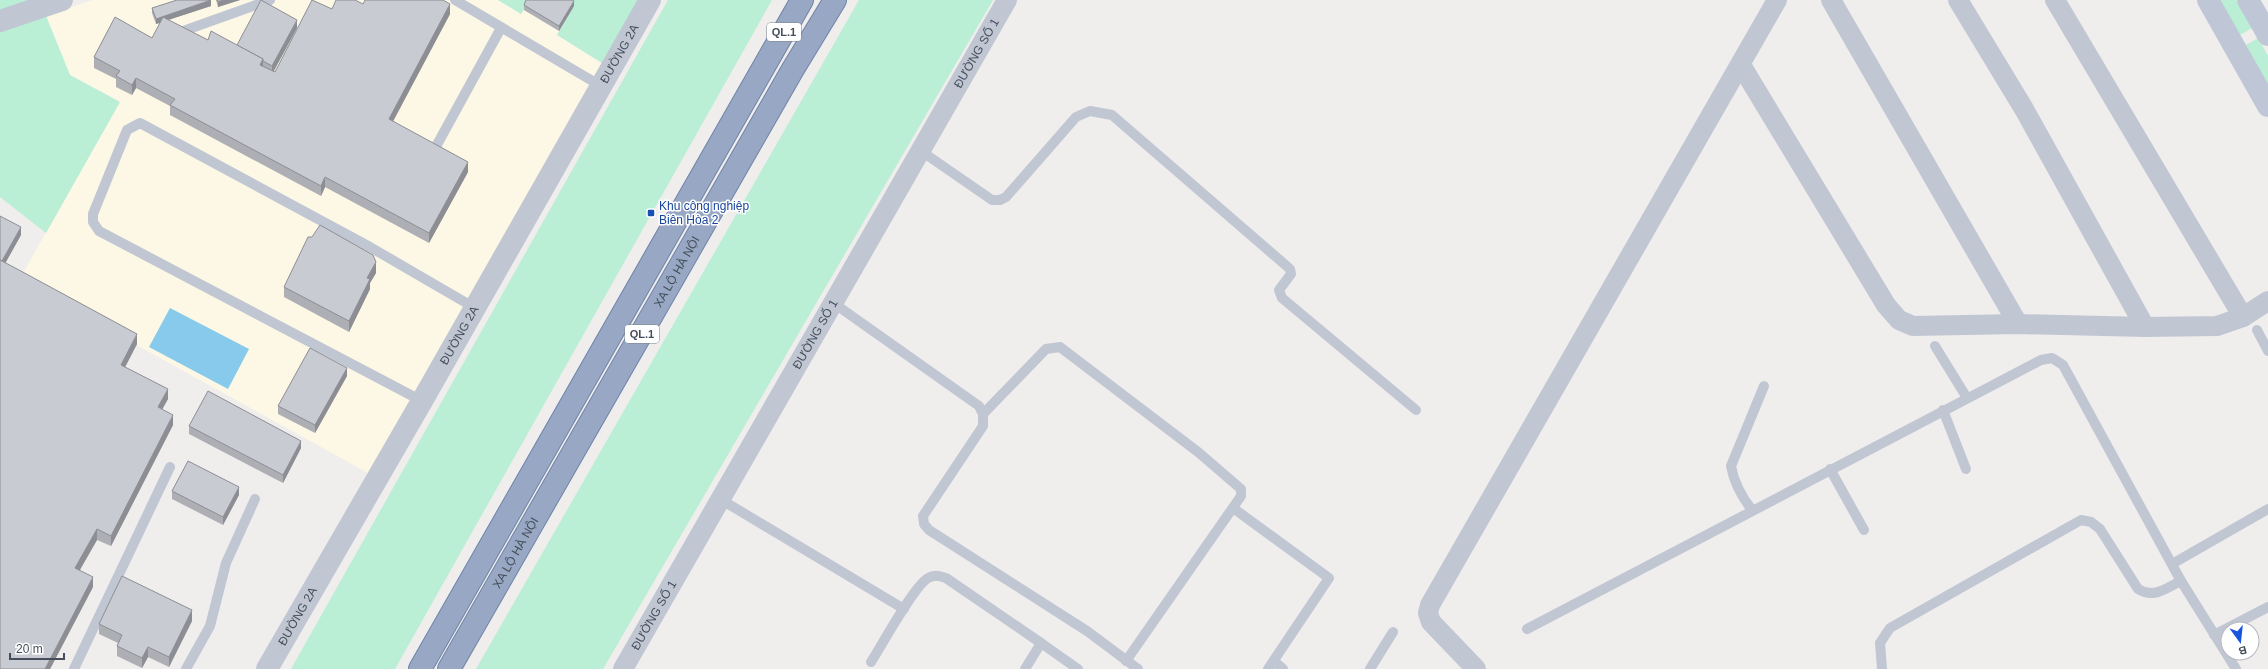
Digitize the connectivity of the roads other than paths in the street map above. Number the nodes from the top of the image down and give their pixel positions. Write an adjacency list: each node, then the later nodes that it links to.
1 (62, 0): 14 (street)
2 (270, 0): 16 (lane)
3 (455, 0): 15 (lane)
4 (650, 0): 20 (street, ĐƯỜNG 2A)
5 (802, 0): 61 (highway, XA LỘ HÀ NỘI / QL.1)
6 (834, 0): 62 (highway, XA LỘ HÀ NỘI / QL.1)
7 (1007, 0): 23 (street, ĐƯỜNG SỐ 1)
8 (1778, 0): 19 (street)
9 (1831, 0): 28 (street)
10 (1958, 0): 29 (street)
11 (2055, 0): 27 (street)
12 (2208, 0): 18 (main road)
13 (2248, 0): 17 (main road)
14 (0, 22)
15 (501, 28): 20 (lane); 22 (lane)
16 (186, 30)
17 (2267, 30): 18 (main road)
18 (2234, 45): 21 (main road)
19 (1741, 66): 28 (street); 69 (street)
20 (601, 86): 26 (street, ĐƯỜNG 2A)
21 (2268, 106)
22 (433, 152)
23 (921, 152): 25 (street, ĐƯỜNG SỐ 1); 35 (lane)
24 (2268, 301): 27 (street)
25 (832, 302): 37 (lane); 42 (street, ĐƯỜNG SỐ 1)
26 (475, 308): 34 (street, ĐƯỜNG 2A); 34 (lane)
27 (2250, 323): 29 (street); 31 (lane)
28 (2018, 324): 29 (street)
29 (2145, 327)
30 (1935, 346): 33 (lane)
31 (2268, 351)
32 (1764, 386): 45 (lane)
33 (1967, 398): 36 (lane); 47 (lane)
34 (422, 402): 60 (street, ĐƯỜNG 2A)
35 (1416, 410)
36 (1943, 410): 39 (lane); 40 (lane)
37 (983, 414): 43 (lane); 55 (lane)
38 (170, 467): 58 (lane)
39 (1830, 469): 45 (lane); 46 (lane)
40 (1966, 469)
41 (255, 499): 59 (lane)
42 (720, 499): 50 (lane); 63 (street, ĐƯỜNG SỐ 1)
43 (1233, 508): 55 (lane); 57 (lane)
44 (2268, 509): 47 (lane)
45 (1752, 510): 51 (lane)
46 (1864, 530)
47 (2172, 564): 48 (lane)
48 (2181, 580): 53 (lane); 70 (lane)
49 (2268, 607): 53 (lane)
50 (904, 609): 54 (lane); 56 (lane)
51 (1527, 629)
52 (1393, 632): 68 (lane)
53 (2214, 635): 71 (lane)
54 (1041, 643): 64 (lane); 65 (lane)
55 (1126, 661): 66 (lane)
56 (871, 662)
57 (1271, 665): 67 (lane)
58 (74, 669)
59 (186, 669)
60 (267, 669)
61 (420, 669)
62 (449, 669)
63 (623, 669)
64 (1025, 669)
65 (1078, 669)
66 (1138, 669)
67 (1283, 669)
68 (1370, 669)
69 (1476, 669)
70 (1882, 669)
71 (2236, 669)

